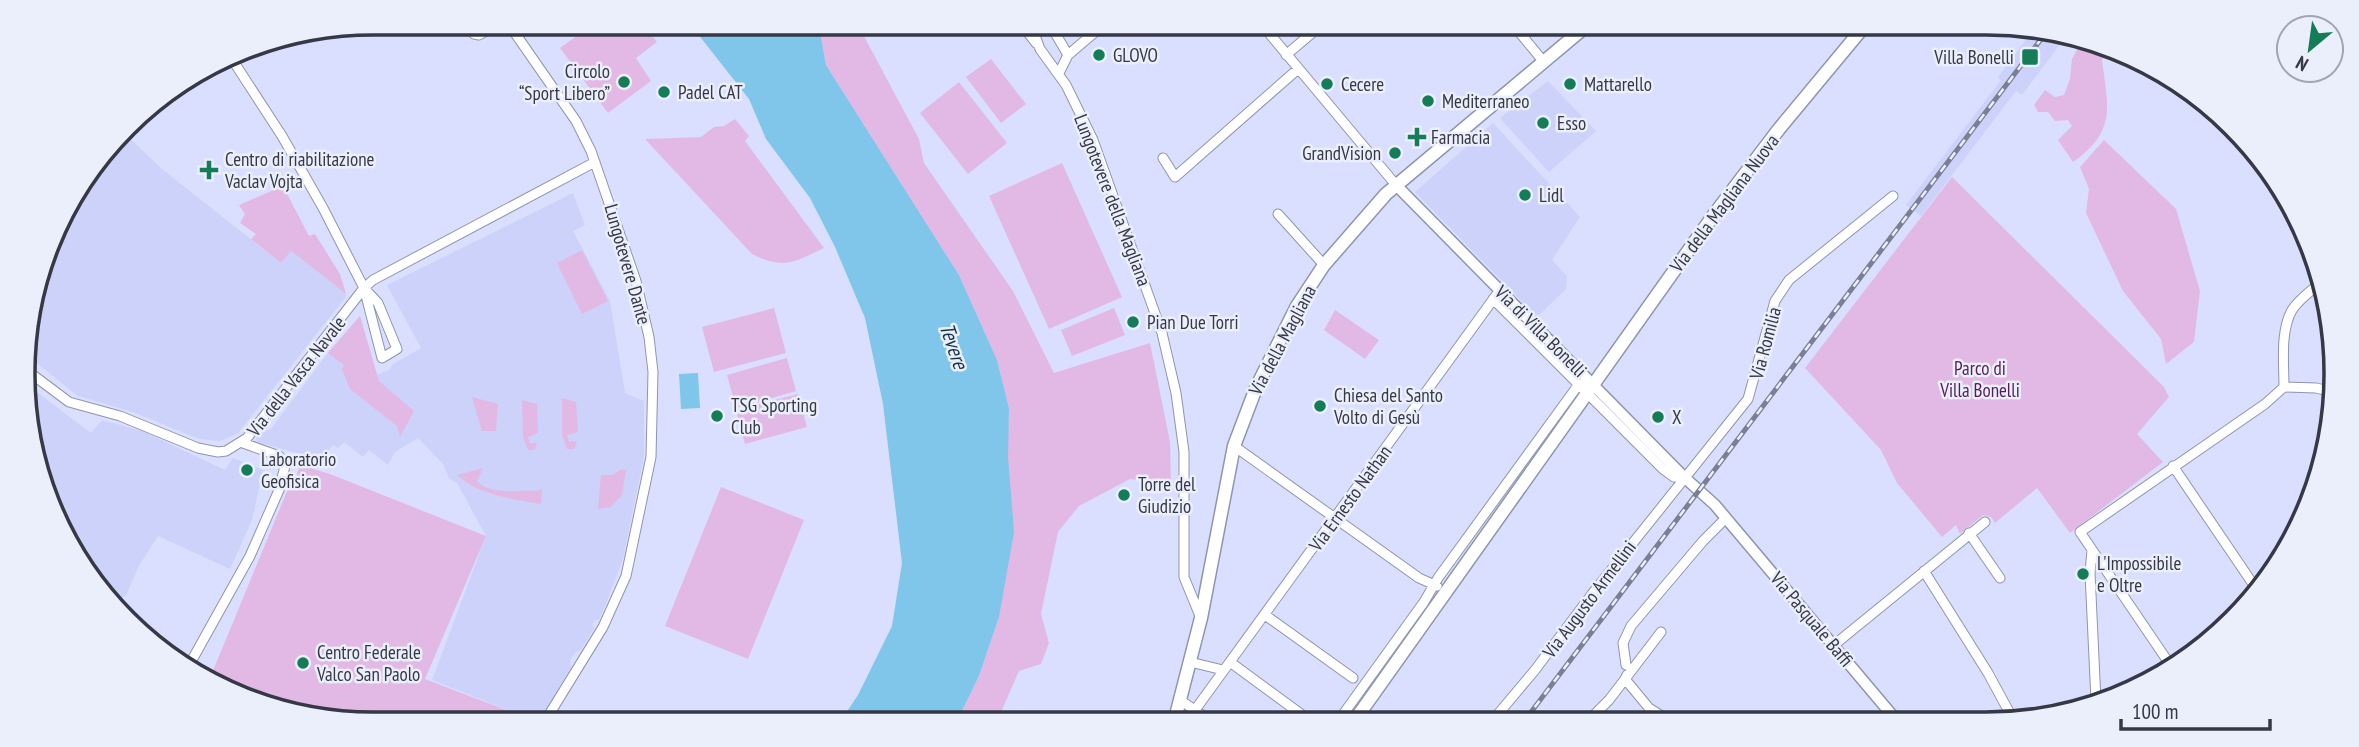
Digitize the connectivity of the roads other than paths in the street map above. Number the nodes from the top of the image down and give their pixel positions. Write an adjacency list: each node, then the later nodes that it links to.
1 (516, 35): 19 (street, Lungotevere Dante)
2 (1030, 35): 11 (street, Lungotevere della Magliana)
3 (1035, 35): 11 (street, Lungotevere della Magliana)
4 (1056, 35): 12 (street)
5 (1091, 35): 12 (street)
6 (1270, 35): 13 (street)
7 (1310, 35): 13 (street)
8 (1522, 35): 14 (street)
9 (1575, 35): 14 (main road, Via della Magliana)
10 (1857, 35): 28 (main road, Via della Magliana Nuova)
11 (1040, 49): 17 (street, Lungotevere della Magliana)
12 (1068, 55): 17 (street)
13 (1286, 55): 16 (street)
14 (1543, 61): 20 (main road, Via della Magliana)
15 (236, 65): 24 (street)
16 (1298, 69): 18 (street); 20 (street)
17 (1059, 74): 46 (street, Lungotevere della Magliana)
18 (1163, 158)
19 (595, 162): 24 (street, Via della Vasca Navale); 59 (street, Lungotevere Dante)
20 (1396, 185): 23 (main road, Via della Magliana); 26 (street, Via di Villa Bonelli)
21 (1893, 195): 34 (street, Via Romilia)
22 (1278, 214): 23 (street)
23 (1324, 265): 32 (main road, Via della Magliana)
24 (364, 288): 24 (street); 31 (street, Via della Vasca Navale)
25 (2313, 289): 29 (street)
26 (1497, 295): 28 (street, Via di Villa Bonelli); 35 (street, Via Ernesto Nathan)
27 (35, 377): 31 (street, Via della Vasca Navale)
28 (1587, 387): 34 (street, Via di Villa Bonelli); 43 (street, Via della Magliana Nuova); 44 (main road, Via della Magliana Nuova)
29 (2284, 387): 30 (street); 33 (street)
30 (2323, 390)
31 (243, 443): 49 (street)
32 (1234, 446): 35 (street); 46 (main road, Via della Magliana)
33 (2173, 466): 39 (street); 42 (street)
34 (1684, 477): 36 (street, Via di Villa Bonelli); 65 (street, Via Augusto Armellini)
35 (1336, 518): 43 (street); 45 (street, Via Ernesto Nathan)
36 (1726, 518): 48 (street, Via Pasquale Baffi); 53 (street)
37 (1985, 522): 38 (street)
38 (1969, 533): 40 (street); 41 (street)
39 (2092, 550): 50 (street); 55 (street)
40 (1924, 571): 48 (street); 58 (street)
41 (2000, 578)
42 (2252, 583)
43 (1433, 585): 44 (street); 63 (street, Via della Magliana Nuova)
44 (1447, 589): 64 (main road, Via della Magliana Nuova)
45 (1265, 615): 52 (street, Via Ernesto Nathan); 54 (street)
46 (1201, 618): 51 (main road, Via della Magliana)
47 (1661, 632): 53 (street)
48 (1834, 645): 68 (street, Via Pasquale Baffi)
49 (192, 660)
50 (2167, 660)
51 (1190, 662): 52 (street); 56 (main road, Via della Magliana)
52 (1226, 666): 57 (street, Via Ernesto Nathan); 62 (street)
53 (1626, 672): 66 (street); 67 (street)
54 (1353, 678)
55 (2096, 693)
56 (1180, 699): 57 (street); 60 (main road, Via della Magliana)
57 (1195, 710): 61 (street)
58 (2009, 711)
59 (551, 712)
60 (1177, 712)
61 (1198, 712)
62 (1297, 712)
63 (1345, 712)
64 (1361, 712)
65 (1500, 712)
66 (1597, 712)
67 (1655, 712)
68 (1890, 712)

